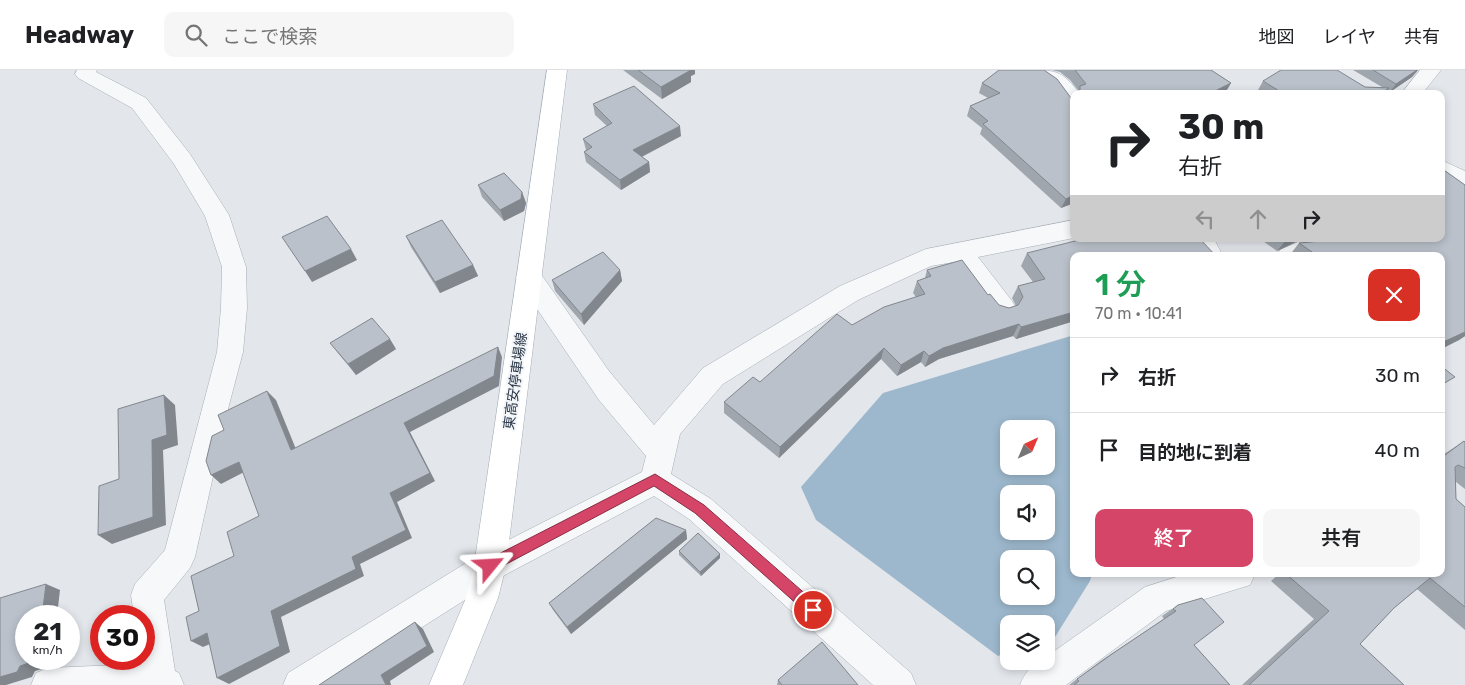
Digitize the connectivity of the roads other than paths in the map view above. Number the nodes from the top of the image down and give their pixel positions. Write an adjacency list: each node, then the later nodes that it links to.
1 (87, 70): 19 (street)
2 (557, 70): 14 (main road, 東高安停車場線)
3 (1041, 70): 5 (street)
4 (1431, 70): 7 (street)
5 (1066, 76): 6 (street)
6 (1070, 90)
7 (1414, 90)
8 (1445, 170): 9 (street)
9 (1465, 181)
10 (1070, 230): 12 (street)
11 (1320, 242): 13 (street)
12 (960, 251): 15 (street); 16 (street)
13 (1298, 252)
14 (529, 276): 16 (street); 17 (main road, 東高安停車場線)
15 (1003, 308)
16 (658, 466): 17 (street); 23 (street)
17 (490, 566): 21 (street); 22 (main road, 東高安停車場線)
18 (1229, 577): 24 (street)
19 (162, 684): 20 (street)
20 (48, 685)
21 (300, 685)
22 (446, 685)
23 (899, 685)
24 (1037, 685)

